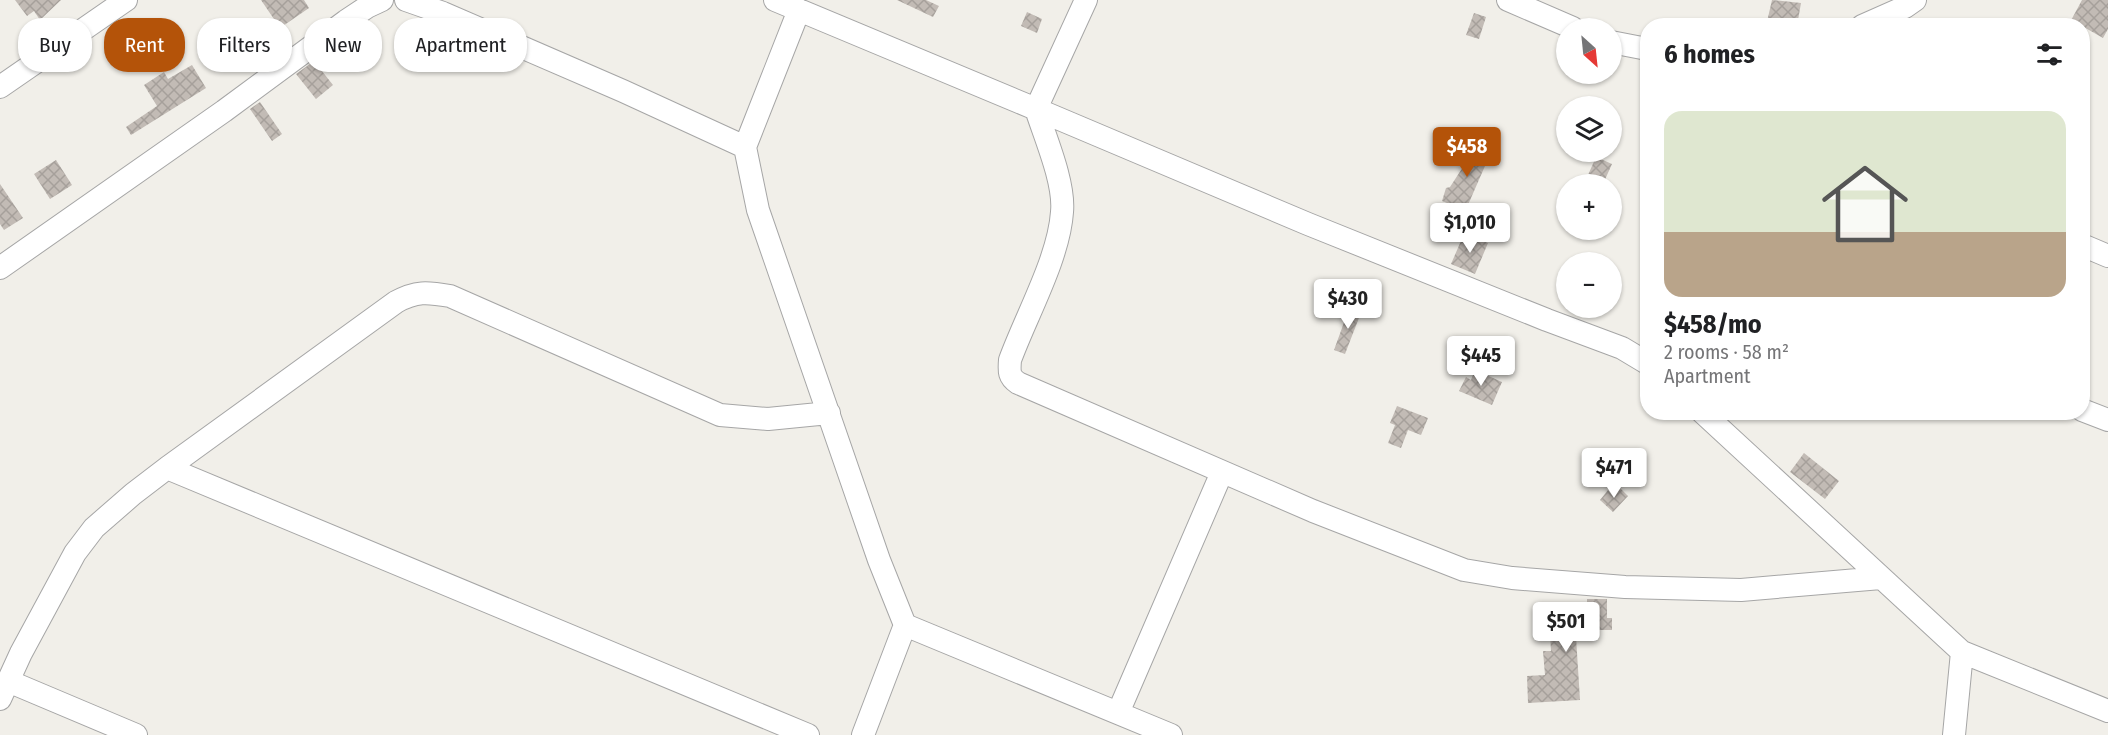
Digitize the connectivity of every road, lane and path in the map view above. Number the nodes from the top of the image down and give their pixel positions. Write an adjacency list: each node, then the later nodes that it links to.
1 (126, 0): 13 (street)
2 (381, 0): 18 (street)
3 (406, 0): 15 (street)
4 (775, 0): 8 (street)
5 (1086, 0): 14 (street)
6 (1508, 0): 10 (street)
7 (1915, 0): 9 (street)
8 (799, 10): 14 (street); 15 (street)
9 (1880, 18)
10 (1556, 21)
11 (1622, 44): 12 (street)
12 (1640, 48)
13 (0, 87)
14 (1036, 109): 19 (street); 25 (street)
15 (745, 147): 20 (street)
16 (2090, 248): 17 (street)
17 (2108, 256)
18 (0, 268)
19 (1640, 359)
20 (829, 413): 24 (street); 27 (street)
21 (2090, 413): 23 (street)
22 (1711, 420): 26 (street)
23 (2108, 420)
24 (166, 468): 29 (street); 33 (street)
25 (1222, 472): 26 (street); 31 (street)
26 (1881, 578): 28 (street)
27 (905, 625): 31 (street); 34 (street)
28 (1962, 652): 30 (street); 36 (street)
29 (4, 690): 32 (street)
30 (2108, 711)
31 (1118, 713): 35 (street)
32 (136, 735)
33 (808, 735)
34 (863, 735)
35 (1171, 735)
36 (1954, 735)

